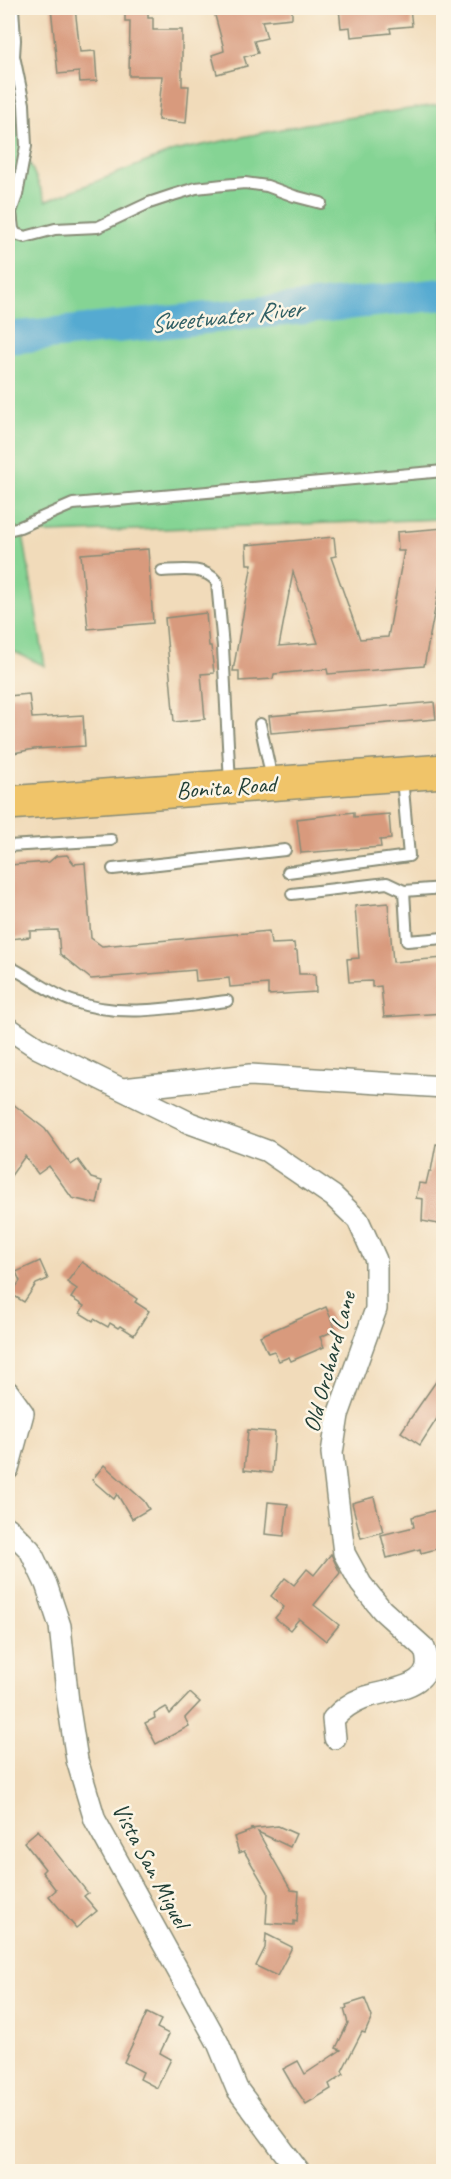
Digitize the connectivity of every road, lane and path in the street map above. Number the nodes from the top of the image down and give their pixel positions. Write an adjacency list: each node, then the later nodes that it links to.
1 (13, 8): 2 (lane)
2 (321, 203)
3 (444, 471): 4 (lane)
4 (8, 530)
5 (162, 571): 10 (lane)
6 (260, 724): 9 (lane)
7 (444, 771): 8 (main road, Bonita Road)
8 (401, 774): 9 (main road, Bonita Road); 16 (lane)
9 (273, 784): 10 (main road, Bonita Road)
10 (230, 787): 11 (main road, Bonita Road)
11 (8, 803)
12 (111, 840): 13 (lane)
13 (8, 846)
14 (285, 850): 15 (lane)
15 (113, 868)
16 (288, 872)
17 (444, 888): 18 (lane)
18 (404, 891): 19 (lane); 20 (lane)
19 (292, 894)
20 (444, 938)
21 (8, 966): 22 (lane)
22 (226, 1001)
23 (8, 1028): 25 (street, Old Orchard Lane)
24 (444, 1087): 25 (street)
25 (123, 1089): 29 (street, Old Orchard Lane)
26 (8, 1392): 27 (street)
27 (8, 1469)
28 (8, 1527): 30 (street, Vista San Miguel)
29 (335, 1738)
30 (299, 2172)

